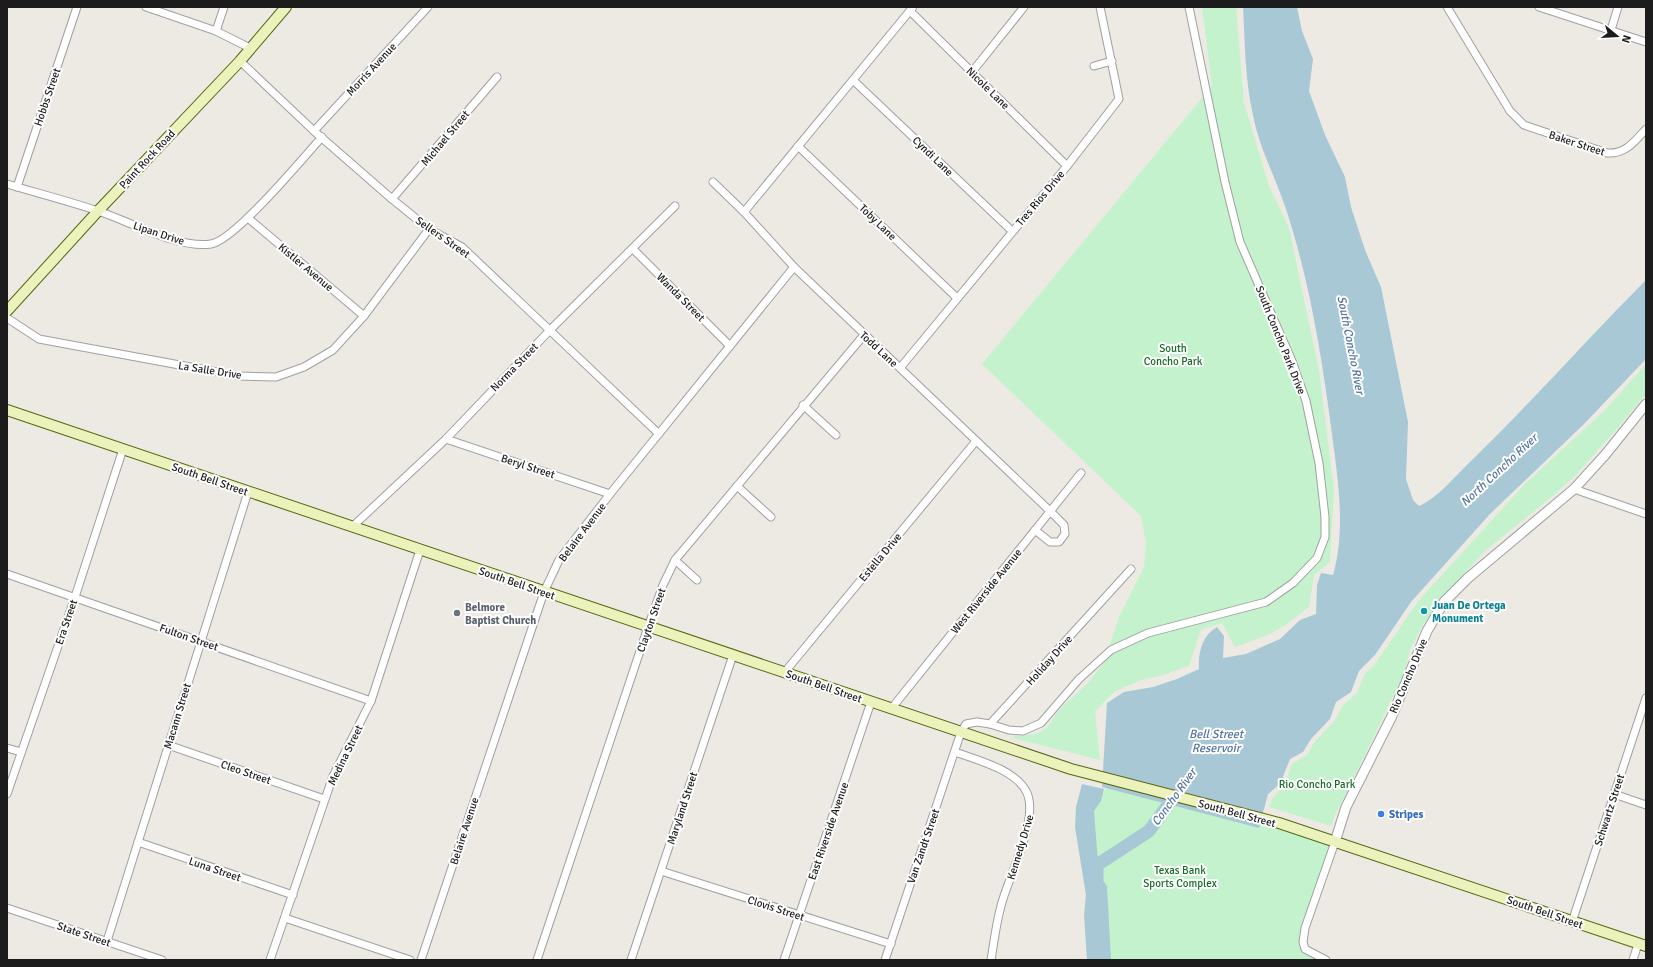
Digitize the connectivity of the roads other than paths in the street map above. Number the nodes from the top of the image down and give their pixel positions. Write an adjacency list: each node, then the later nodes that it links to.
1 (77, 7): 30 (street, Hobbs Street)
2 (146, 7): 14 (street)
3 (224, 7): 14 (street)
4 (286, 7): 16 (main road, Paint Rock Road)
5 (428, 7): 24 (street, Morris Avenue)
6 (1024, 7): 20 (street)
7 (1100, 7): 18 (street, Tres Rios Drive)
8 (1189, 7): 81 (street, South Concho Park Drive)
9 (1447, 7): 23 (street, Baker Street)
10 (1539, 7): 13 (street)
11 (1618, 7): 13 (street)
12 (911, 9): 20 (street, Nicole Lane); 22 (street)
13 (1611, 30): 15 (street)
14 (216, 31): 16 (street)
15 (1646, 42)
16 (250, 48): 17 (main road, Paint Rock Road)
17 (240, 61): 24 (street, Sellers Street); 33 (main road, Paint Rock Road)
18 (1112, 61): 19 (street); 27 (street, Tres Rios Drive)
19 (1094, 66)
20 (972, 72): 27 (street, Nicole Lane)
21 (497, 77): 31 (street, Michael Street)
22 (854, 81): 26 (street); 37 (street, Cyndi Lane)
23 (1646, 129)
24 (314, 131): 25 (street, Sellers Street)
25 (322, 137): 31 (street, Sellers Street); 35 (street, Lipan Drive)
26 (798, 146): 34 (street); 40 (street, Toby Lane)
27 (1067, 166): 37 (street, Tres Rios Drive)
28 (712, 182): 34 (street, Todd Lane)
29 (7, 184): 30 (street, Lipan Drive)
30 (17, 187): 33 (street, Lipan Drive)
31 (392, 199): 36 (street, Sellers Street)
32 (675, 206): 38 (street, Norma Street)
33 (98, 211): 35 (street, Lipan Drive); 41 (main road, Paint Rock Road)
34 (744, 212): 39 (street, Todd Lane)
35 (248, 218): 42 (street, Kistler Avenue)
36 (429, 229): 42 (street, La Salle Drive); 44 (street, Sellers Street)
37 (1012, 231): 40 (street, Tres Rios Drive)
38 (633, 249): 44 (street, Norma Street); 46 (street, Wanda Street)
39 (794, 267): 45 (street, Todd Lane); 46 (street, Belaire Avenue)
40 (957, 298): 47 (street, Tres Rios Drive)
41 (7, 311)
42 (364, 316): 43 (street, La Salle Drive)
43 (7, 318)
44 (550, 329): 51 (street, Sellers Street); 53 (street, Norma Street)
45 (864, 335): 47 (street, Todd Lane); 49 (street, Clayton Street)
46 (730, 346): 51 (street, Belaire Avenue)
47 (900, 368): 54 (street, Todd Lane)
48 (1646, 404): 58 (street, Rio Concho Drive)
49 (803, 405): 52 (street); 57 (street, Clayton Street)
50 (8, 410): 55 (main road, South Bell Street)
51 (659, 434): 60 (street, Belaire Avenue)
52 (836, 435)
53 (446, 439): 60 (street, Beryl Street); 64 (street, Norma Street)
54 (976, 441): 61 (street, Todd Lane); 76 (street, Estella Drive)
55 (122, 449): 59 (main road, South Bell Street); 72 (street, Era Street)
56 (1081, 473): 61 (street, West Riverside Avenue)
57 (737, 486): 63 (street); 67 (street, Clayton Street)
58 (1574, 489): 62 (street); 92 (street, Rio Concho Drive)
59 (248, 492): 64 (main road, South Bell Street); 74 (street, Macann Street)
60 (610, 494): 71 (street, Belaire Avenue)
61 (1050, 511): 65 (street, West Riverside Avenue); 65 (street, Todd Lane)
62 (1646, 514)
63 (771, 517)
64 (352, 527): 66 (main road, South Bell Street)
65 (1035, 530): 80 (street, West Riverside Avenue)
66 (420, 550): 71 (main road, South Bell Street); 78 (street, Medina Street)
67 (675, 560): 70 (street); 73 (street, Clayton Street)
68 (1131, 569): 81 (street, Holiday Drive)
69 (7, 574): 72 (street, Fulton Street)
70 (697, 580)
71 (544, 592): 73 (main road, South Bell Street); 105 (street, Belaire Avenue)
72 (75, 597): 74 (street, Fulton Street); 85 (street, Era Street)
73 (648, 627): 75 (main road, South Bell Street); 106 (street, Clayton Street)
74 (200, 642): 78 (street, Fulton Street); 83 (street, Macann Street)
75 (733, 655): 76 (main road, South Bell Street); 93 (street, Maryland Street)
76 (784, 673): 79 (main road, South Bell Street)
77 (1646, 698): 88 (street, Schwartz Street)
78 (371, 701): 89 (street, Medina Street)
79 (871, 702): 80 (main road, South Bell Street); 96 (street, East Riverside Avenue)
80 (891, 709): 82 (main road, South Bell Street)
81 (990, 724): 82 (street)
82 (961, 732): 86 (street, Van Zandt Street); 92 (main road, South Bell Street)
83 (168, 745): 89 (street, Cleo Street); 91 (street, Macann Street)
84 (7, 748): 85 (street)
85 (20, 752): 87 (street, Era Street)
86 (955, 752): 100 (street, Van Zandt Street); 110 (street, Kennedy Drive)
87 (7, 794)
88 (1614, 794): 90 (street); 98 (street, Schwartz Street)
89 (324, 799): 94 (street, Medina Street)
90 (1646, 804)
91 (138, 842): 94 (street, Luna Street); 99 (street, Macann Street)
92 (1334, 842): 98 (main road, South Bell Street); 111 (street, Rio Concho Drive)
93 (661, 871): 96 (street, Clovis Street); 107 (street, Maryland Street)
94 (293, 895): 97 (street, Medina Street)
95 (7, 908): 99 (street, State Street)
96 (799, 915): 100 (street, Clovis Street); 108 (street, East Riverside Avenue)
97 (285, 918): 103 (street, Medina Street); 104 (street)
98 (1572, 922): 101 (main road, South Bell Street)
99 (107, 941): 102 (street, State Street)
100 (890, 944): 109 (street, Van Zandt Street)
101 (1642, 945): 112 (street)
102 (162, 960)
103 (270, 960)
104 (410, 960)
105 (421, 960)
106 (537, 960)
107 (631, 960)
108 (784, 960)
109 (885, 960)
110 (991, 960)
111 (1326, 960)
112 (1633, 960)

